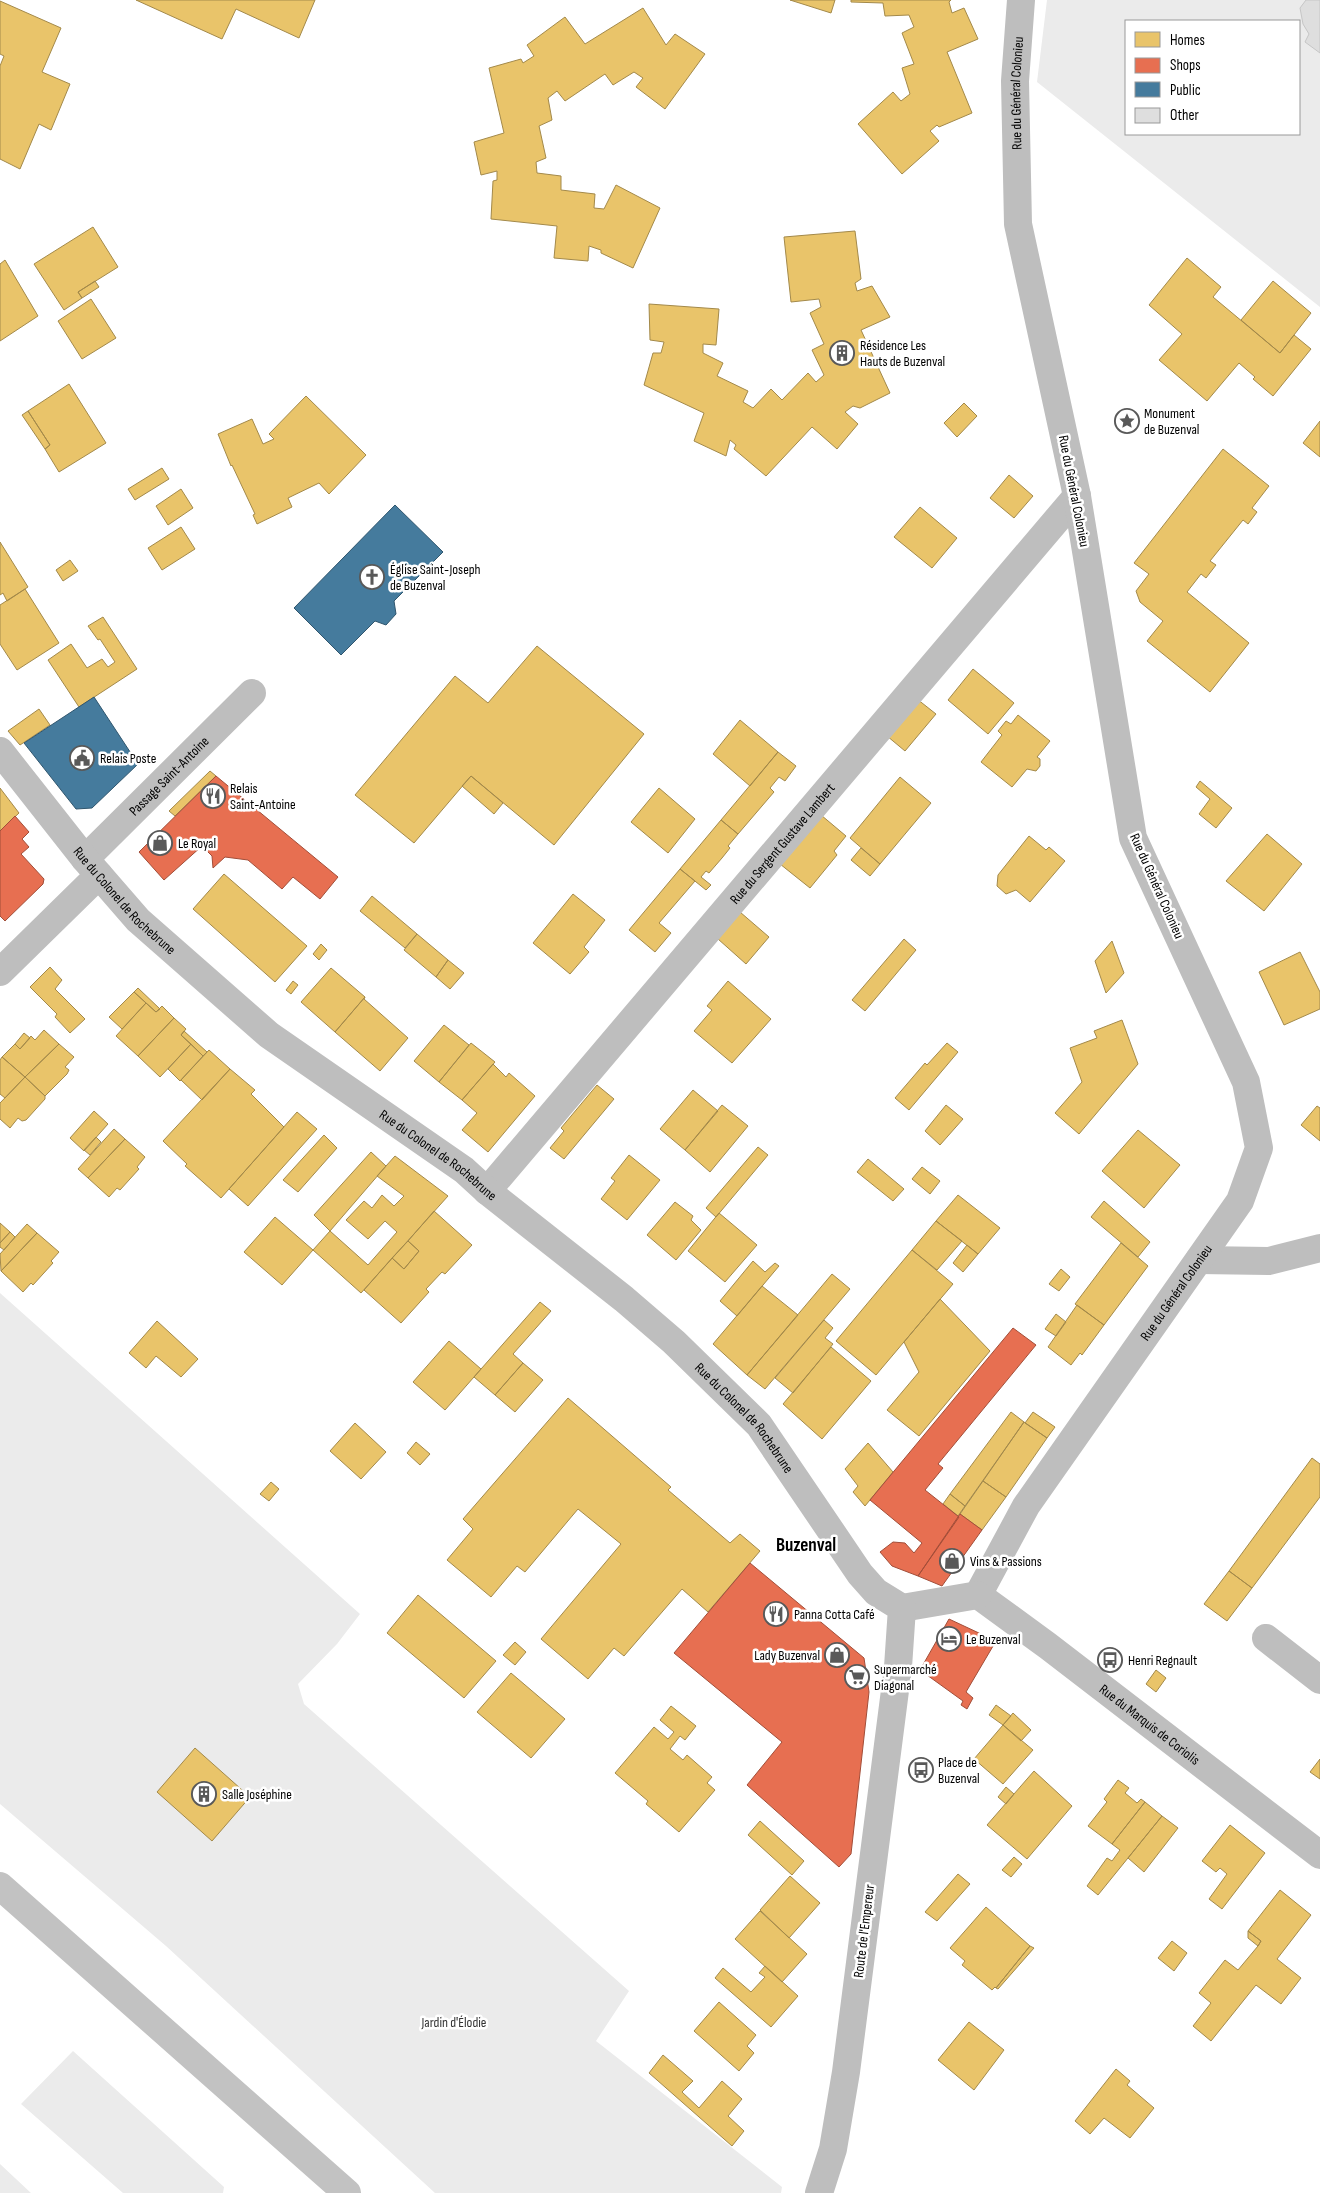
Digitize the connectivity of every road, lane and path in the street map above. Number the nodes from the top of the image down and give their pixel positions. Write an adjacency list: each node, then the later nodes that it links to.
1 (1021, 0): 2 (street, Rue du Général Colonieu)
2 (1077, 496): 7 (street, Rue du Sergent Gustave Lambert); 9 (street, Rue du Général Colonieu)
3 (252, 694): 5 (street, Passage Saint-Antoine)
4 (0, 751): 5 (street, Rue du Colonel de Rochebrune)
5 (92, 867): 6 (street, Passage Saint-Antoine); 7 (street, Rue du Colonel de Rochebrune)
6 (0, 972)
7 (487, 1191): 11 (street, Rue du Colonel de Rochebrune)
8 (1320, 1248): 9 (street)
9 (1199, 1260): 10 (street, Rue du Général Colonieu)
10 (978, 1595): 11 (street); 14 (street, Rue du Marquis de Coriolis)
11 (902, 1608): 17 (street, Route de l'Empereur)
12 (1266, 1638): 13 (street)
13 (1320, 1680)
14 (1320, 1855)
15 (0, 1886): 16 (main road)
16 (347, 2193)
17 (819, 2193)

